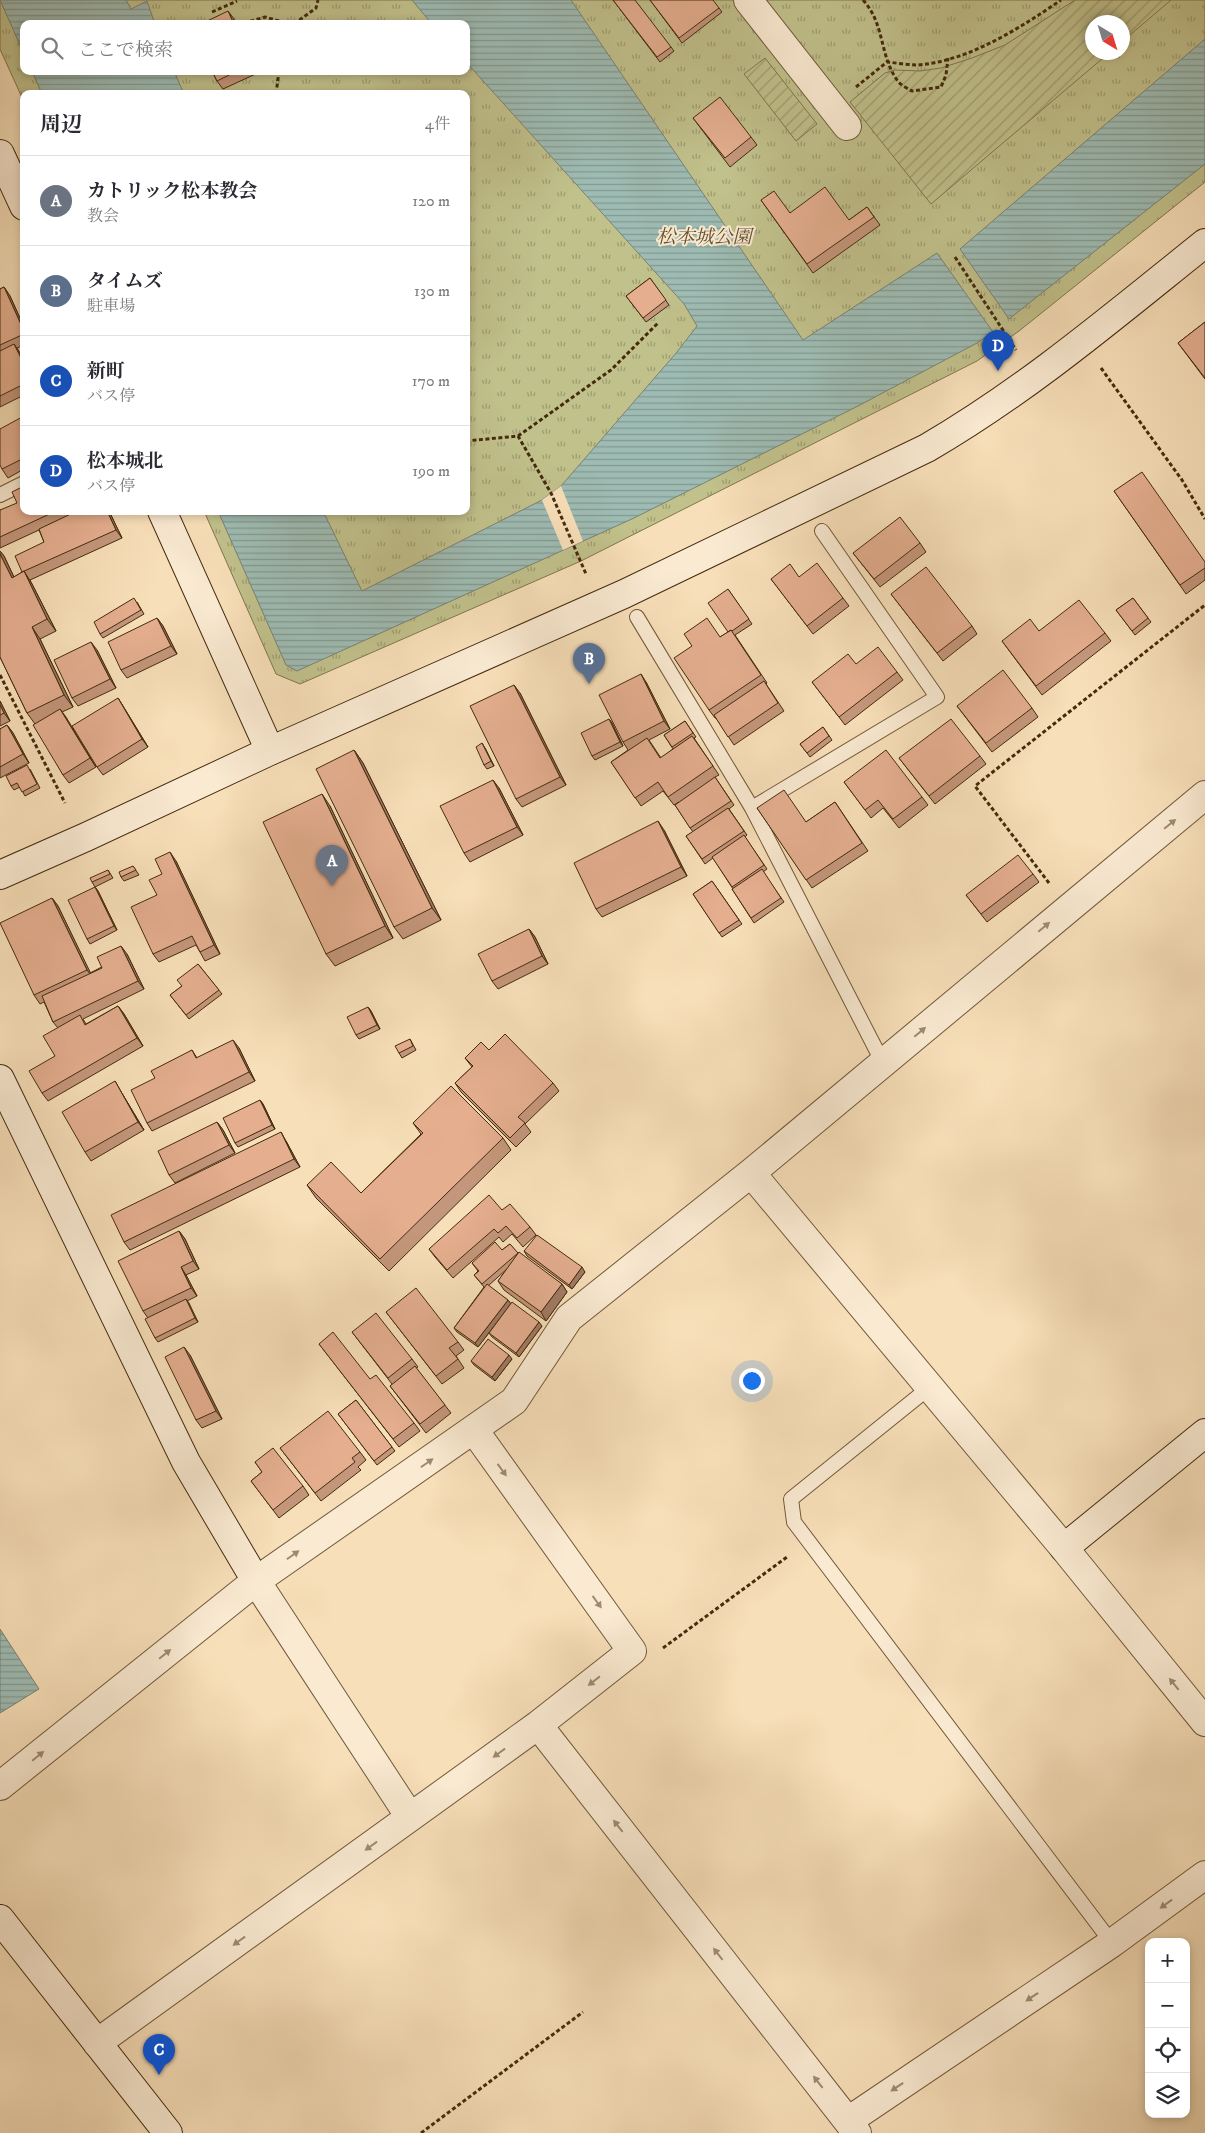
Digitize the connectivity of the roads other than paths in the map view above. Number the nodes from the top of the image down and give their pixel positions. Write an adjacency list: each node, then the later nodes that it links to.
1 (748, 0): 2 (street)
2 (840, 116)
3 (0, 154): 4 (street)
4 (20, 197)
5 (1205, 243): 11 (street)
6 (20, 485): 7 (lane)
7 (0, 495)
8 (164, 515): 11 (street)
9 (822, 531): 13 (lane)
10 (638, 617): 13 (lane)
11 (270, 751): 14 (street)
12 (1205, 795): 15 (street, one-way to 12)
13 (752, 808): 15 (lane)
14 (0, 874)
15 (883, 1063): 17 (street)
16 (0, 1079): 22 (street)
17 (751, 1173): 18 (street); 19 (street)
18 (930, 1387): 21 (street); 29 (lane)
19 (474, 1430): 22 (street, one-way to 19); 24 (street, one-way to 24)
20 (1205, 1433): 21 (street)
21 (1064, 1548): 23 (street, one-way to 21)
22 (256, 1580): 25 (street, one-way to 22); 26 (street)
23 (1205, 1722)
24 (538, 1725): 26 (street, one-way to 26); 31 (street, one-way to 24)
25 (0, 1786)
26 (410, 1817): 30 (street, one-way to 30)
27 (1205, 1875): 29 (street, one-way to 29)
28 (4, 1933): 30 (street)
29 (1112, 1943): 31 (street, one-way to 31)
30 (97, 2043): 32 (street)
31 (852, 2127)
32 (168, 2133)

